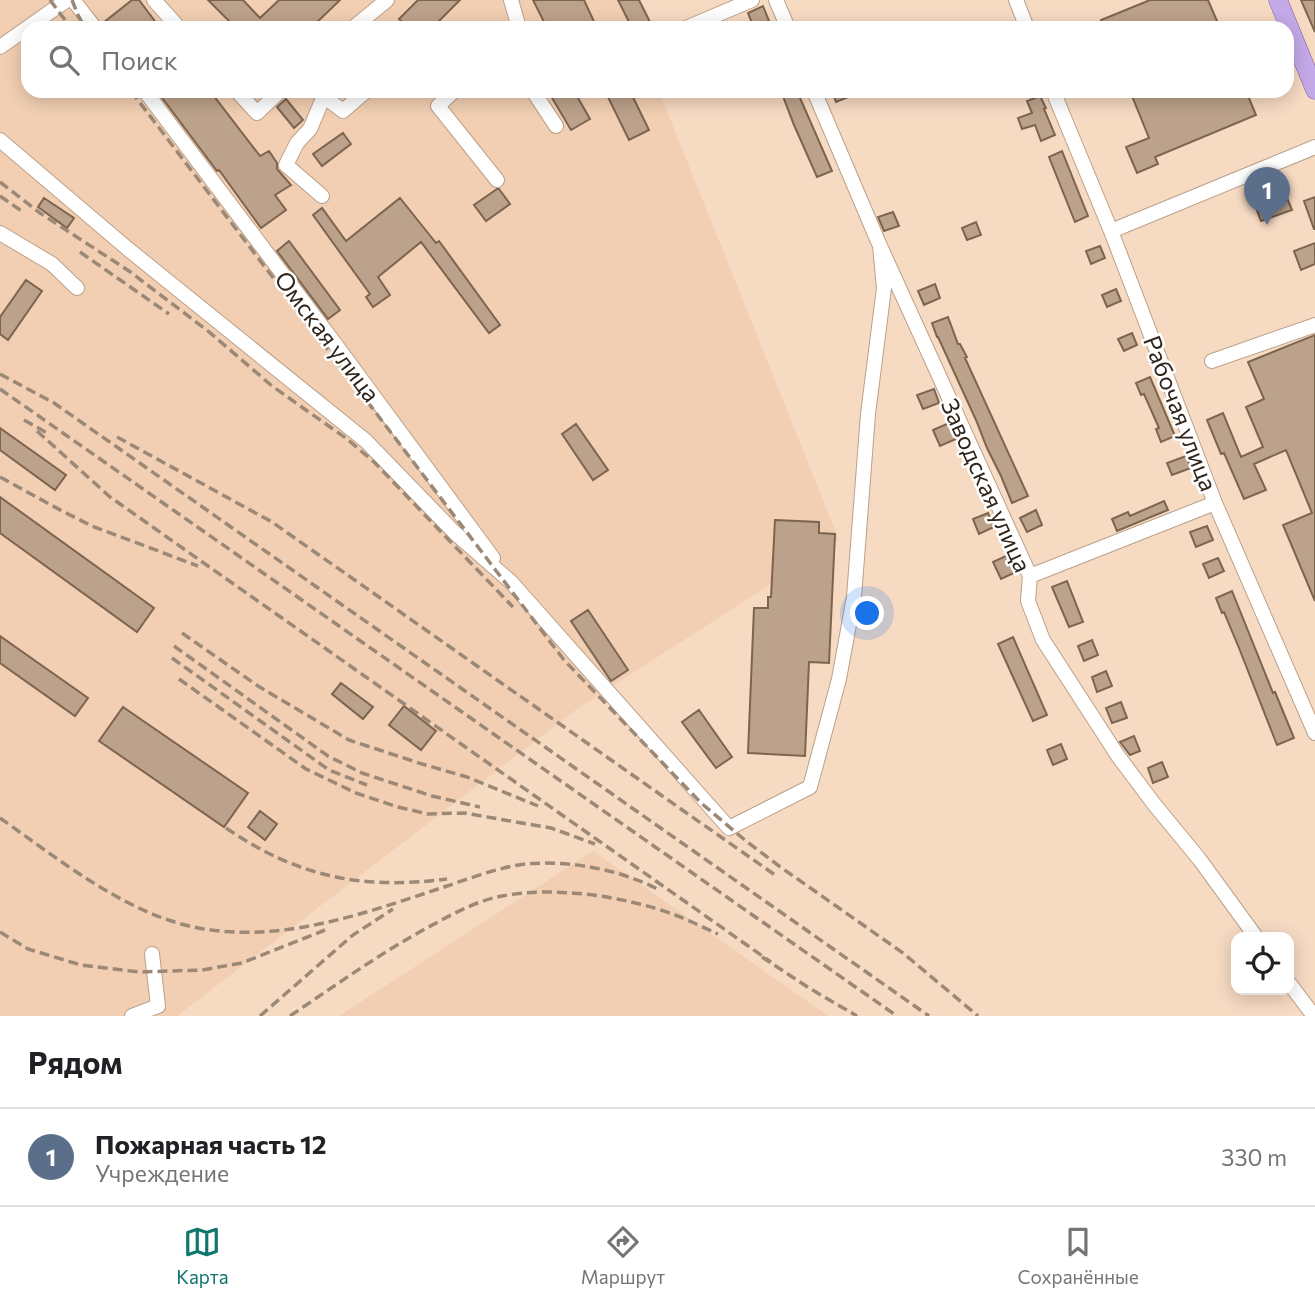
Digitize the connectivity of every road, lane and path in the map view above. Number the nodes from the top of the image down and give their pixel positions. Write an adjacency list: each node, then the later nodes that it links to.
1 (67, 0): 10 (street)
2 (73, 0): 11 (street)
3 (154, 0): 12 (street)
4 (387, 0): 13 (street)
5 (511, 0): 14 (street)
6 (752, 0): 15 (street)
7 (776, 0): 16 (street)
8 (1016, 0): 17 (street)
9 (1278, 0): 18 (main road)
10 (37, 21)
11 (90, 21)
12 (174, 21)
13 (362, 21)
14 (517, 21)
15 (702, 21)
16 (785, 21)
17 (1024, 21)
18 (1287, 21)
19 (21, 32): 21 (street)
20 (1294, 39): 22 (main road)
21 (0, 47)
22 (1315, 90)
23 (150, 98): 46 (street, Омская улица)
24 (243, 98): 25 (street)
25 (273, 98)
26 (319, 98): 37 (street)
27 (325, 98): 28 (street)
28 (358, 98)
29 (447, 98): 36 (street)
30 (537, 98): 33 (street)
31 (817, 98): 40 (street, Заводская улица)
32 (1057, 98): 38 (street, Рабочая улица)
33 (555, 126)
34 (0, 140): 46 (street)
35 (1315, 146): 38 (street)
36 (497, 180)
37 (322, 196)
38 (1111, 230): 44 (street, Рабочая улица)
39 (0, 233): 41 (street)
40 (880, 246): 45 (street, Заводская улица); 46 (street, Заводская улица)
41 (77, 288)
42 (1315, 325): 43 (street)
43 (1212, 361)
44 (1215, 503): 45 (street); 47 (street, Рабочая улица)
45 (1030, 576): 48 (street, Заводская улица)
46 (511, 582)
47 (1315, 733)
48 (1252, 932)
49 (152, 954): 51 (street)
50 (1294, 989): 52 (street)
51 (132, 1016)
52 (1314, 1016)

